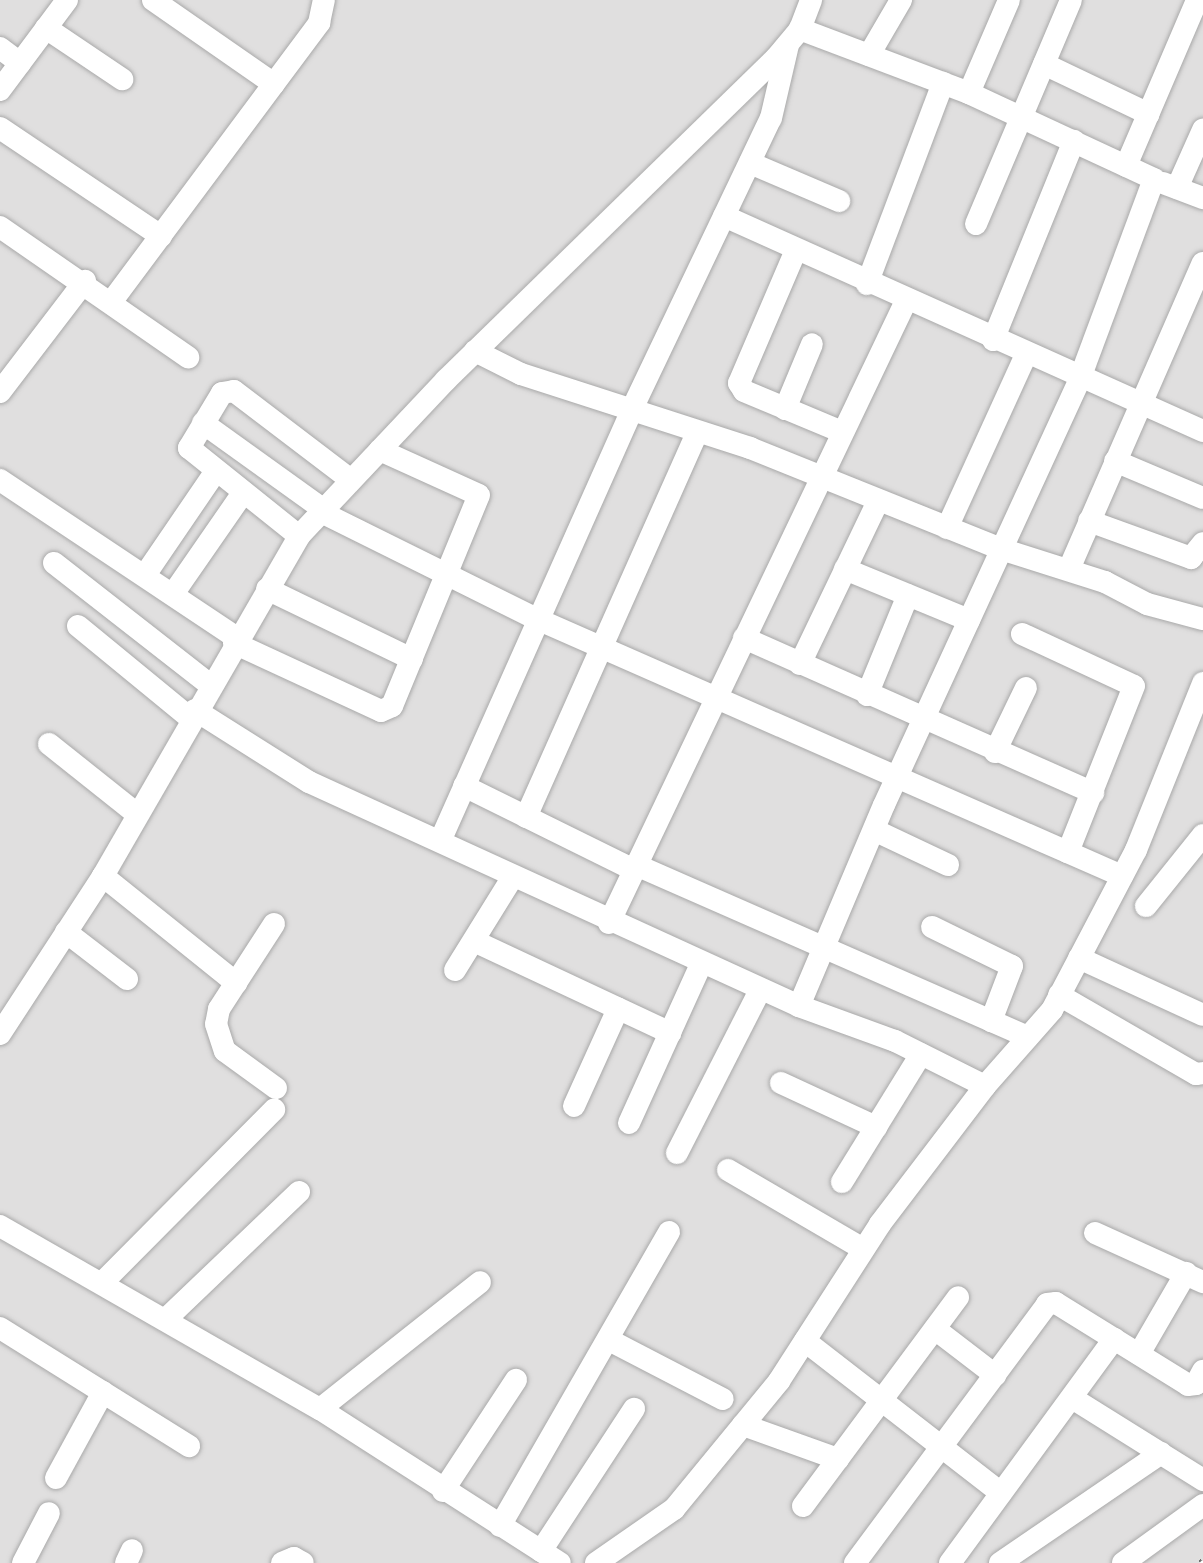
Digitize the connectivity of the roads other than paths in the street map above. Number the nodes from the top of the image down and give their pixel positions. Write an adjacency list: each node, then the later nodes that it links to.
1 (67, 0): 9 (street)
2 (153, 0): 17 (street)
3 (324, 0): 17 (street)
4 (811, 0): 10 (street)
5 (901, 0): 12 (street)
6 (1009, 0): 19 (street)
7 (1071, 0): 14 (street)
8 (1197, 0): 20 (street)
9 (46, 28): 13 (street); 15 (street)
10 (794, 36): 12 (street); 25 (street); 43 (street)
11 (0, 48): 13 (street)
12 (869, 55): 16 (street)
13 (20, 63): 18 (street)
14 (1044, 64): 20 (street); 21 (street)
15 (122, 79)
16 (943, 83): 19 (street); 38 (street)
17 (274, 84): 34 (street)
18 (0, 90)
19 (969, 93): 21 (street)
20 (1149, 114): 26 (street)
21 (1022, 117): 24 (street); 32 (street)
22 (0, 128): 34 (street)
23 (1203, 131): 28 (street)
24 (1074, 141): 26 (street); 41 (street)
25 (750, 163): 30 (street); 31 (street)
26 (1126, 166): 27 (street)
27 (1154, 179): 28 (street); 46 (street)
28 (1177, 188): 29 (street)
29 (1203, 198)
30 (839, 201)
31 (724, 216): 35 (street); 50 (street)
32 (976, 224)
33 (0, 227): 37 (street)
34 (161, 236): 39 (street)
35 (796, 250): 38 (street); 49 (street)
36 (1203, 263): 48 (street)
37 (85, 281): 39 (street); 47 (street)
38 (867, 284): 40 (street)
39 (112, 301): 45 (street)
40 (906, 301): 41 (street); 53 (street)
41 (993, 340): 44 (street)
42 (812, 344): 49 (street)
43 (475, 351): 50 (street); 55 (street)
44 (1026, 355): 46 (street); 66 (street)
45 (188, 357)
46 (1080, 378): 48 (street); 69 (street)
47 (0, 392)
48 (1139, 404): 51 (street); 56 (street)
49 (785, 408): 53 (street)
50 (632, 409): 54 (street); 78 (street)
51 (1200, 422)
52 (203, 423): 57 (street); 60 (street); 64 (street)
53 (842, 432): 58 (street)
54 (696, 435): 58 (street); 85 (street)
55 (380, 450): 60 (street); 74 (street)
56 (1115, 461): 62 (street); 65 (street)
57 (216, 471): 61 (street); 73 (street)
58 (819, 479): 63 (street); 83 (street)
59 (0, 480): 73 (street)
60 (351, 480): 64 (street)
61 (243, 493): 67 (street); 76 (street)
62 (1203, 498)
63 (878, 501): 66 (street); 71 (street)
64 (322, 511): 67 (street); 74 (street)
65 (1089, 521): 68 (street); 72 (street)
66 (947, 528): 69 (street)
67 (299, 536): 75 (street)
68 (1203, 543)
69 (1001, 549): 72 (street); 80 (street)
70 (54, 563): 89 (street)
71 (845, 569): 77 (street); 87 (street)
72 (1069, 569): 79 (street)
73 (145, 574): 76 (street)
74 (448, 575): 78 (street); 86 (street)
75 (267, 589): 84 (street); 86 (street)
76 (173, 594): 84 (street)
77 (908, 595): 80 (street); 91 (street)
78 (537, 619): 85 (street); 98 (street)
79 (1203, 619)
80 (969, 620): 94 (street)
81 (78, 626): 93 (street)
82 (1022, 634): 99 (street)
83 (744, 638): 87 (street); 92 (street)
84 (236, 641): 86 (street); 89 (street)
85 (603, 647): 92 (street); 101 (street)
86 (412, 659)
87 (800, 664): 91 (street)
88 (1203, 682): 109 (street)
89 (209, 684): 93 (street)
90 (1026, 688): 96 (street)
91 (867, 695): 94 (street)
92 (715, 698): 97 (street); 107 (street)
93 (193, 714): 100 (street); 104 (street)
94 (923, 721): 96 (street); 97 (street)
95 (49, 744): 100 (street)
96 (995, 752): 99 (street)
97 (897, 776): 102 (street); 105 (street)
98 (464, 786): 101 (street); 104 (street)
99 (1093, 793): 105 (street)
100 (137, 814): 108 (street)
101 (526, 817): 107 (street)
102 (874, 830): 106 (street); 117 (street)
103 (1203, 835): 111 (street)
104 (441, 840): 110 (street)
105 (1068, 852): 109 (street)
106 (948, 865)
107 (635, 868): 112 (street); 117 (street)
108 (103, 876): 115 (street); 122 (street)
109 (1122, 876): 118 (street)
110 (512, 878): 112 (street); 116 (street)
111 (1146, 906)
112 (609, 923): 119 (street)
113 (274, 924): 122 (street)
114 (932, 927): 128 (street)
115 (66, 932): 121 (street); 129 (street)
116 (474, 941): 120 (street); 126 (street)
117 (824, 946): 125 (street); 128 (street)
118 (1079, 958): 124 (street); 127 (street)
119 (701, 964): 123 (street); 130 (street)
120 (455, 970)
121 (127, 979)
122 (236, 983): 148 (street)
123 (760, 990): 125 (street); 139 (street)
124 (1059, 995): 131 (street); 133 (street)
125 (799, 1006): 132 (street)
126 (618, 1009): 130 (street); 136 (street)
127 (1203, 1015)
128 (991, 1021): 131 (street)
129 (3, 1024)
130 (670, 1033): 137 (street)
131 (1028, 1037): 135 (street)
132 (921, 1054): 135 (street); 138 (street)
133 (1203, 1073)
134 (781, 1083): 138 (street)
135 (986, 1086): 146 (street)
136 (574, 1106)
137 (629, 1123)
138 (876, 1127): 141 (street)
139 (677, 1153)
140 (728, 1170): 146 (street)
141 (842, 1182)
142 (298, 1192): 151 (street)
143 (0, 1226): 148 (street)
144 (669, 1232): 155 (street)
145 (1095, 1233): 147 (street)
146 (864, 1250): 156 (street)
147 (1195, 1277): 157 (street)
148 (103, 1282): 151 (street)
149 (480, 1282): 166 (street)
150 (958, 1297): 153 (street)
151 (166, 1319): 166 (street)
152 (0, 1328): 161 (street)
153 (935, 1329): 159 (street); 164 (street)
154 (1114, 1339): 157 (street); 159 (street); 162 (street)
155 (609, 1340): 163 (street); 179 (street)
156 (805, 1341): 164 (street); 167 (street)
157 (1139, 1354): 158 (street)
158 (1203, 1371)
159 (995, 1375): 169 (street)
160 (516, 1380): 174 (street)
161 (103, 1392): 168 (street); 172 (street)
162 (1072, 1398): 170 (street); 175 (street)
163 (723, 1399)
164 (883, 1400): 169 (street); 171 (street)
165 (634, 1408): 180 (street)
166 (321, 1409): 174 (street)
167 (743, 1425): 171 (street); 184 (street)
168 (189, 1446)
169 (942, 1446): 175 (street); 185 (street)
170 (1161, 1452): 173 (street); 187 (street)
171 (838, 1459): 177 (street)
172 (56, 1478)
173 (1203, 1480)
174 (443, 1491): 179 (street)
175 (1001, 1493): 186 (street)
176 (1203, 1505): 188 (street)
177 (803, 1506)
178 (49, 1513): 181 (street)
179 (500, 1526): 180 (street)
180 (550, 1557)
181 (23, 1563)
182 (282, 1563): 183 (street)
183 (303, 1563)
184 (596, 1563)
185 (855, 1563)
186 (950, 1563)
187 (1000, 1563)
188 (1124, 1563)

